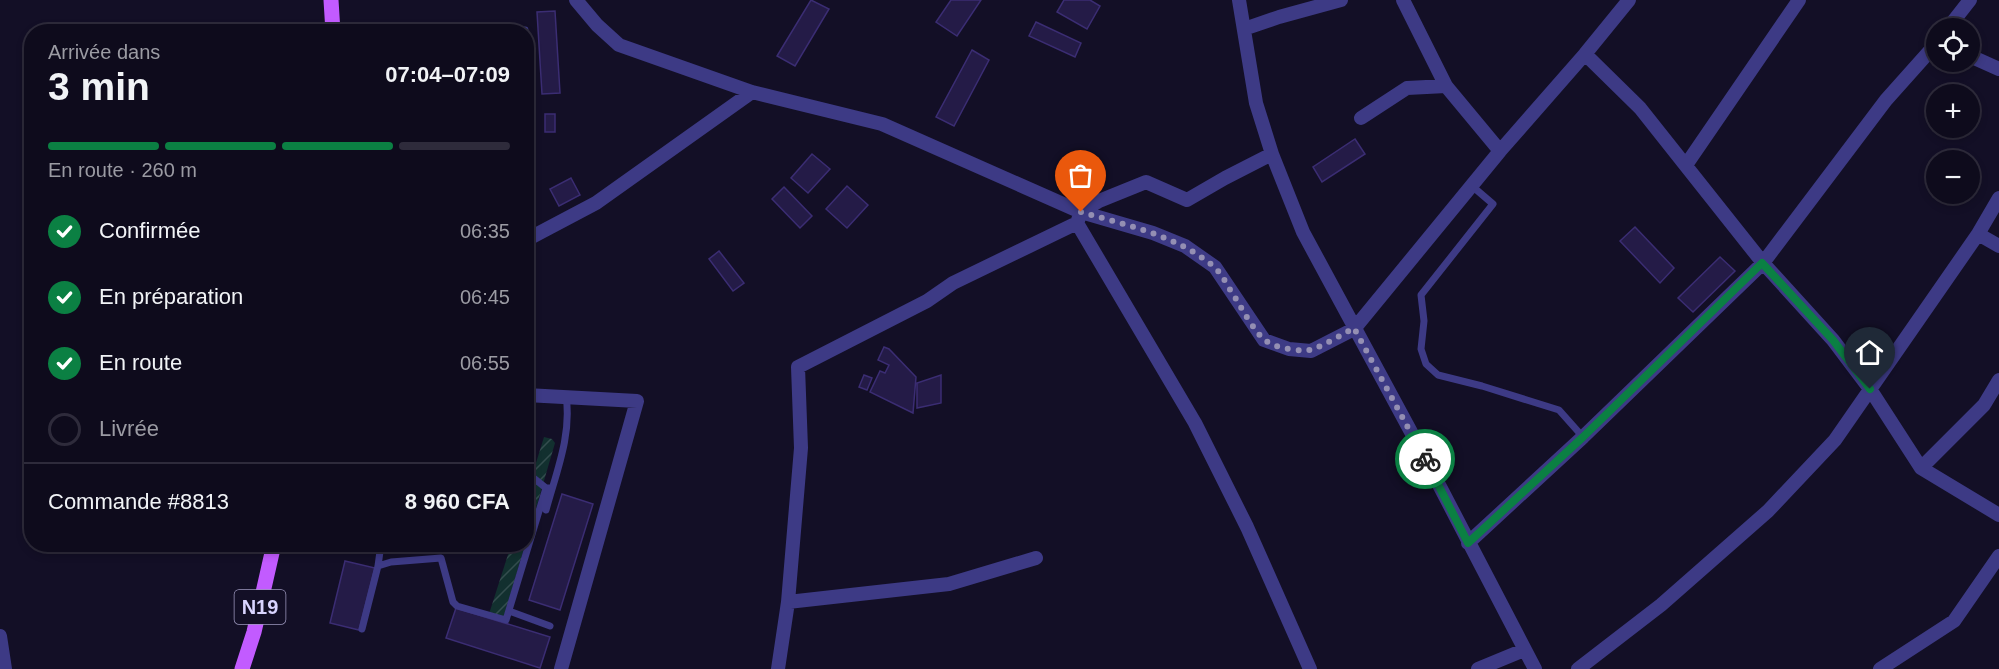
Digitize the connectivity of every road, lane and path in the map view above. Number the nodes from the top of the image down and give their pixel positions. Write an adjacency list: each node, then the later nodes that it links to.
1 (332, 0): 10 (main road)
2 (576, 0): 17 (street)
3 (1239, 0): 11 (street)
4 (1341, 0): 11 (street)
5 (1403, 0): 16 (street)
6 (1629, 0): 12 (street)
7 (1799, 0): 21 (street)
8 (1970, 0): 9 (street)
9 (1956, 18)
10 (334, 24)
11 (1244, 29): 20 (street)
12 (1585, 54): 19 (street); 21 (street)
13 (1926, 55): 28 (street)
14 (1980, 60): 15 (street)
15 (1999, 69)
16 (1446, 86): 18 (street); 19 (street)
17 (752, 92): 24 (street); 26 (street)
18 (1361, 118)
19 (1500, 151): 22 (street)
20 (1272, 154): 24 (street); 29 (street)
21 (1686, 165): 28 (street)
22 (1472, 186): 29 (street); 34 (lane)
23 (1999, 198): 25 (street)
24 (1079, 217): 29 (street); 48 (street); 58 (street)
25 (1978, 234): 27 (street); 31 (street)
26 (534, 236)
27 (1999, 246)
28 (1762, 263): 31 (street); 34 (street)
29 (1354, 328): 41 (street)
30 (1999, 380): 35 (street)
31 (1870, 389): 35 (street); 61 (street)
32 (534, 395): 33 (street)
33 (566, 396): 37 (lane); 56 (street)
34 (1583, 437): 41 (street)
35 (1922, 468): 39 (street)
36 (534, 478): 37 (lane)
37 (549, 488): 38 (lane); 40 (lane)
38 (546, 510)
39 (1999, 514)
40 (534, 534)
41 (1468, 543): 53 (street)
42 (272, 552): 55 (main road, N19)
43 (380, 552): 47 (lane)
44 (528, 552): 49 (lane)
45 (1999, 556): 62 (street)
46 (1036, 558): 48 (street)
47 (378, 566): 49 (lane); 51 (lane)
48 (788, 602): 57 (street)
49 (509, 611): 50 (lane)
50 (550, 626)
51 (362, 629)
52 (0, 636): 54 (street)
53 (1524, 650): 59 (street); 60 (street)
54 (5, 669)
55 (242, 669)
56 (561, 669)
57 (778, 669)
58 (1310, 669)
59 (1478, 669)
60 (1535, 669)
61 (1578, 669)
62 (1880, 669)

